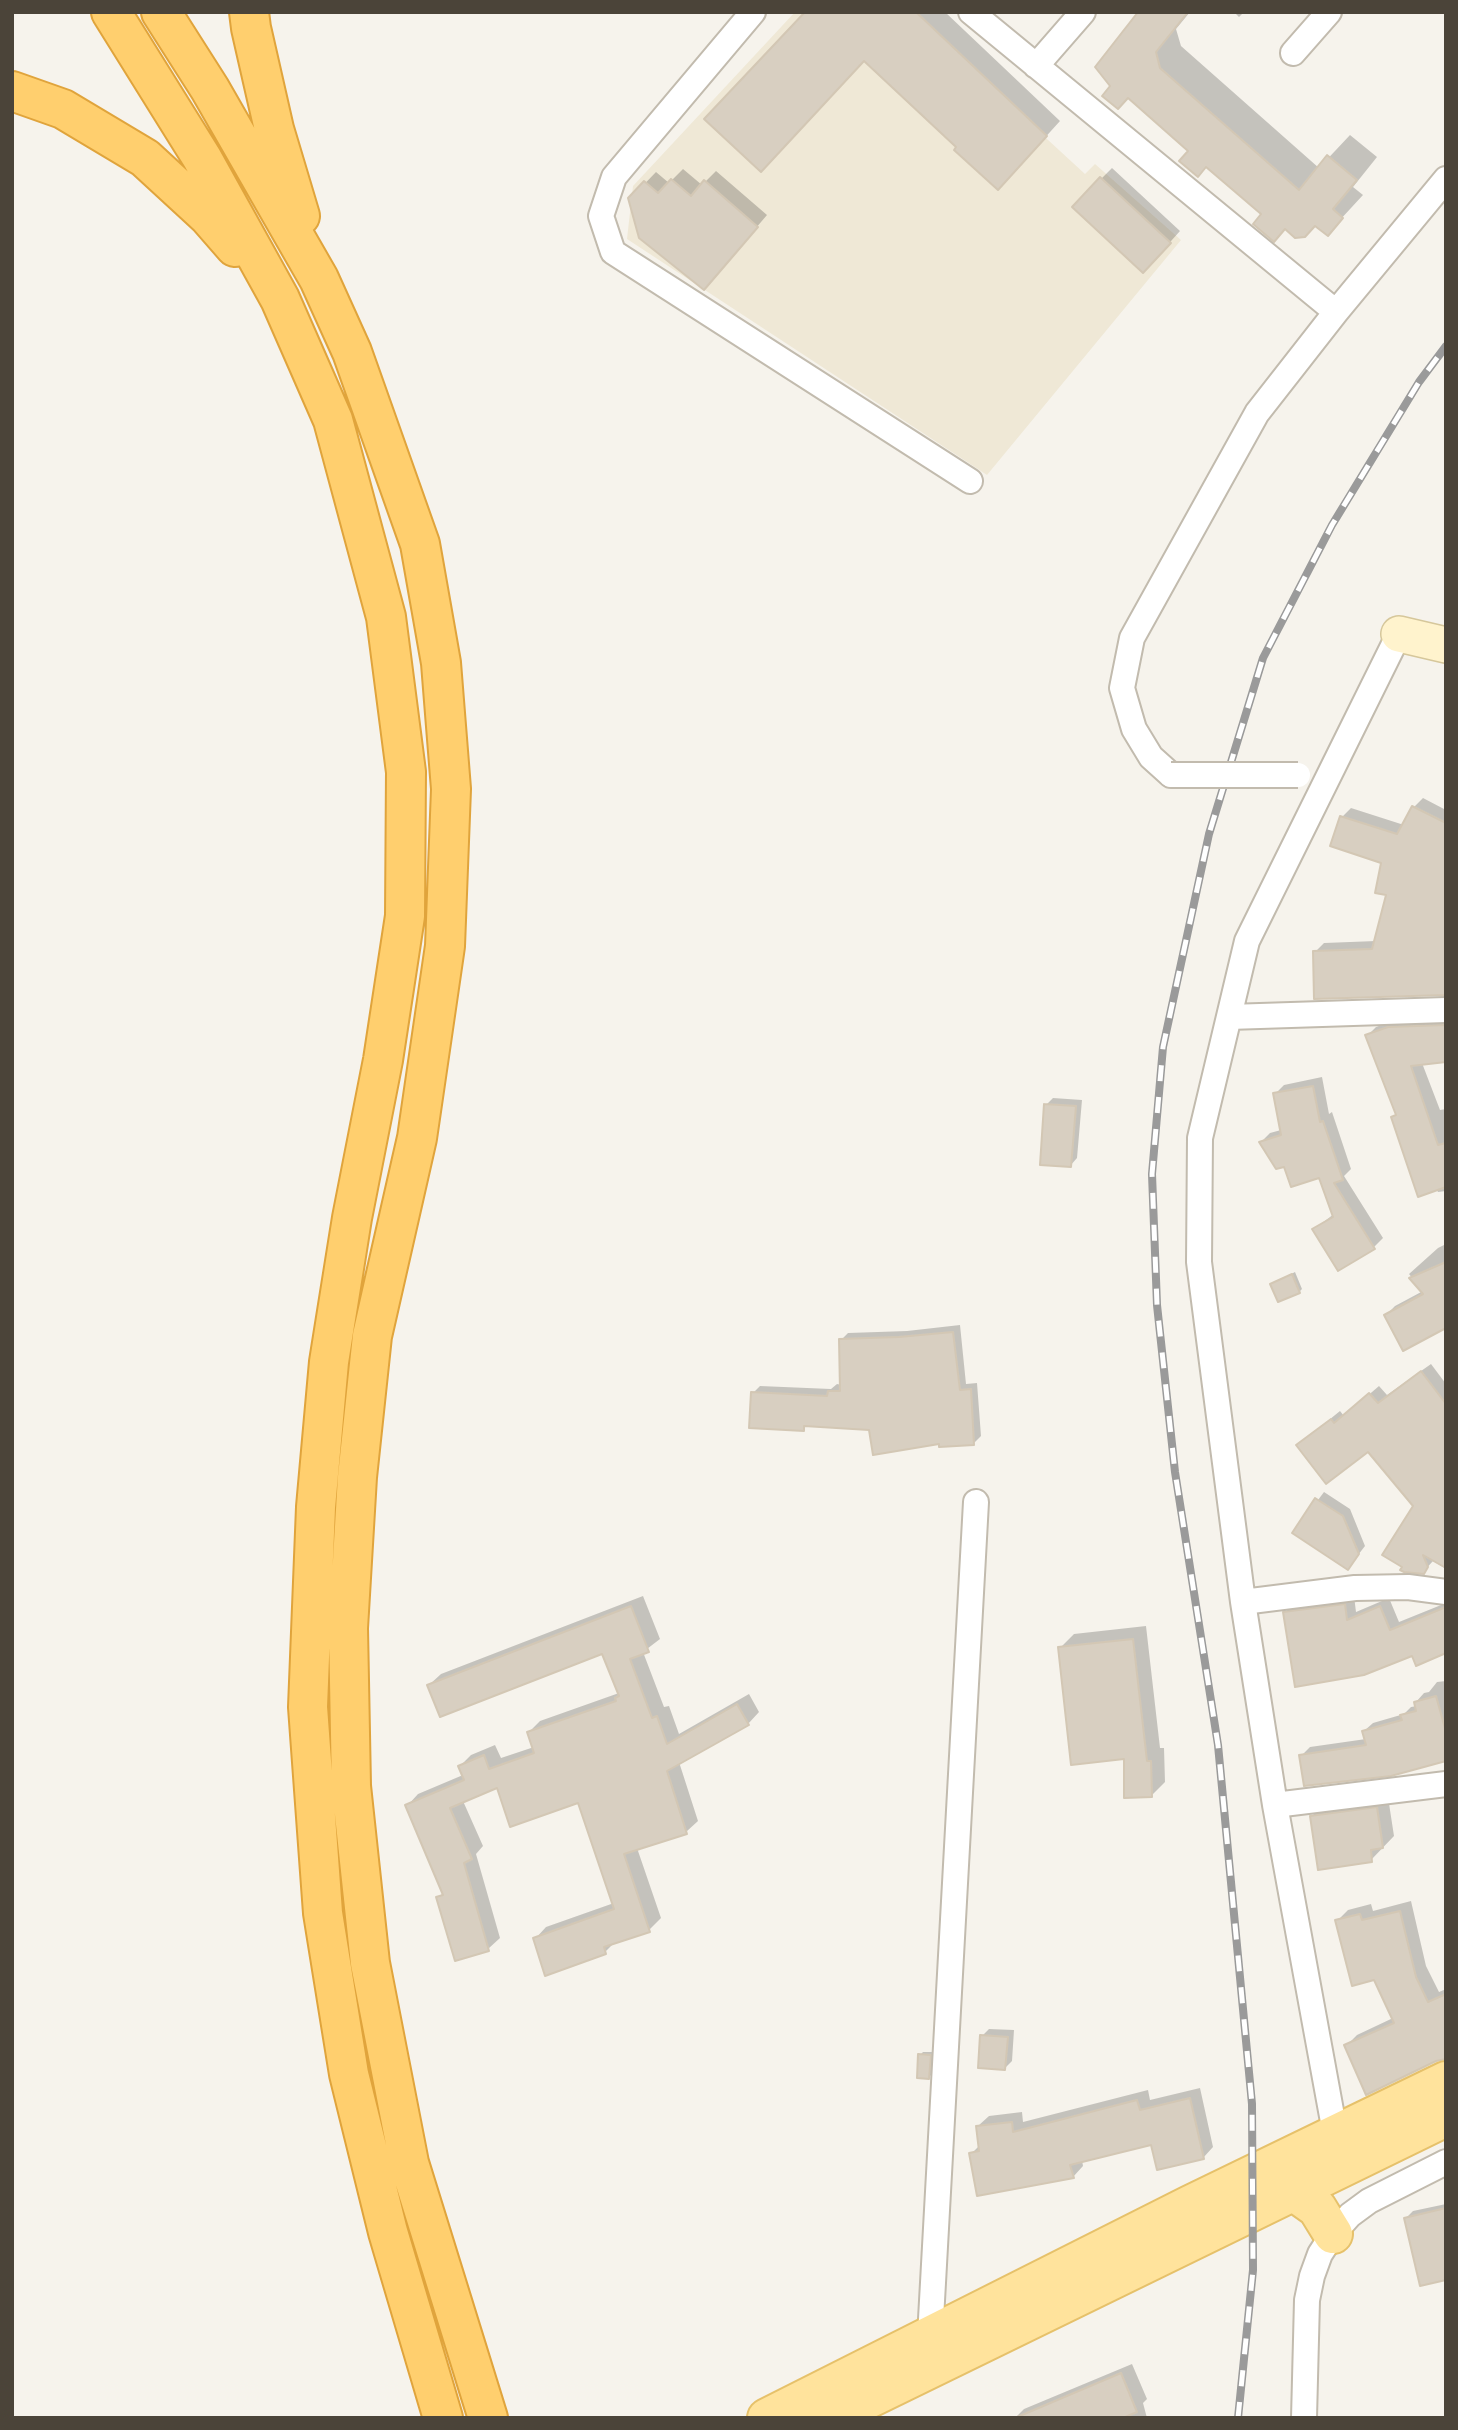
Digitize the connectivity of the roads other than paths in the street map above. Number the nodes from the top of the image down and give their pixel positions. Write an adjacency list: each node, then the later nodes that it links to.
1 (111, 12): 13 (highway)
2 (160, 12): 12 (highway)
3 (249, 12): 12 (highway)
4 (753, 12): 15 (street)
5 (971, 12): 9 (street)
6 (1083, 12): 9 (street)
7 (1329, 12): 8 (street)
8 (1293, 54)
9 (1036, 66): 14 (street)
10 (12, 90): 13 (highway)
11 (1446, 179): 14 (street)
12 (319, 279): 33 (highway)
13 (280, 299): 34 (highway)
14 (1336, 312): 18 (street, bridge)
15 (970, 481)
16 (1399, 634): 17 (street); 18 (street)
17 (1446, 645)
18 (1328, 778): 20 (street)
19 (1446, 1010): 20 (street)
20 (1229, 1017): 23 (street)
21 (976, 1502): 32 (street)
22 (1446, 1592): 23 (street)
23 (1243, 1602): 25 (street)
24 (1446, 1784): 25 (street)
25 (1275, 1805): 28 (street)
26 (1446, 2081): 28 (main road)
27 (1446, 2117): 28 (main road)
28 (1338, 2150): 30 (main road); 32 (main road)
29 (1446, 2162): 31 (street)
30 (1293, 2191): 31 (main road); 36 (main road)
31 (1333, 2234): 37 (street)
32 (930, 2337): 35 (main road)
33 (489, 2412)
34 (442, 2415)
35 (767, 2418)
36 (829, 2418)
37 (1304, 2418)

